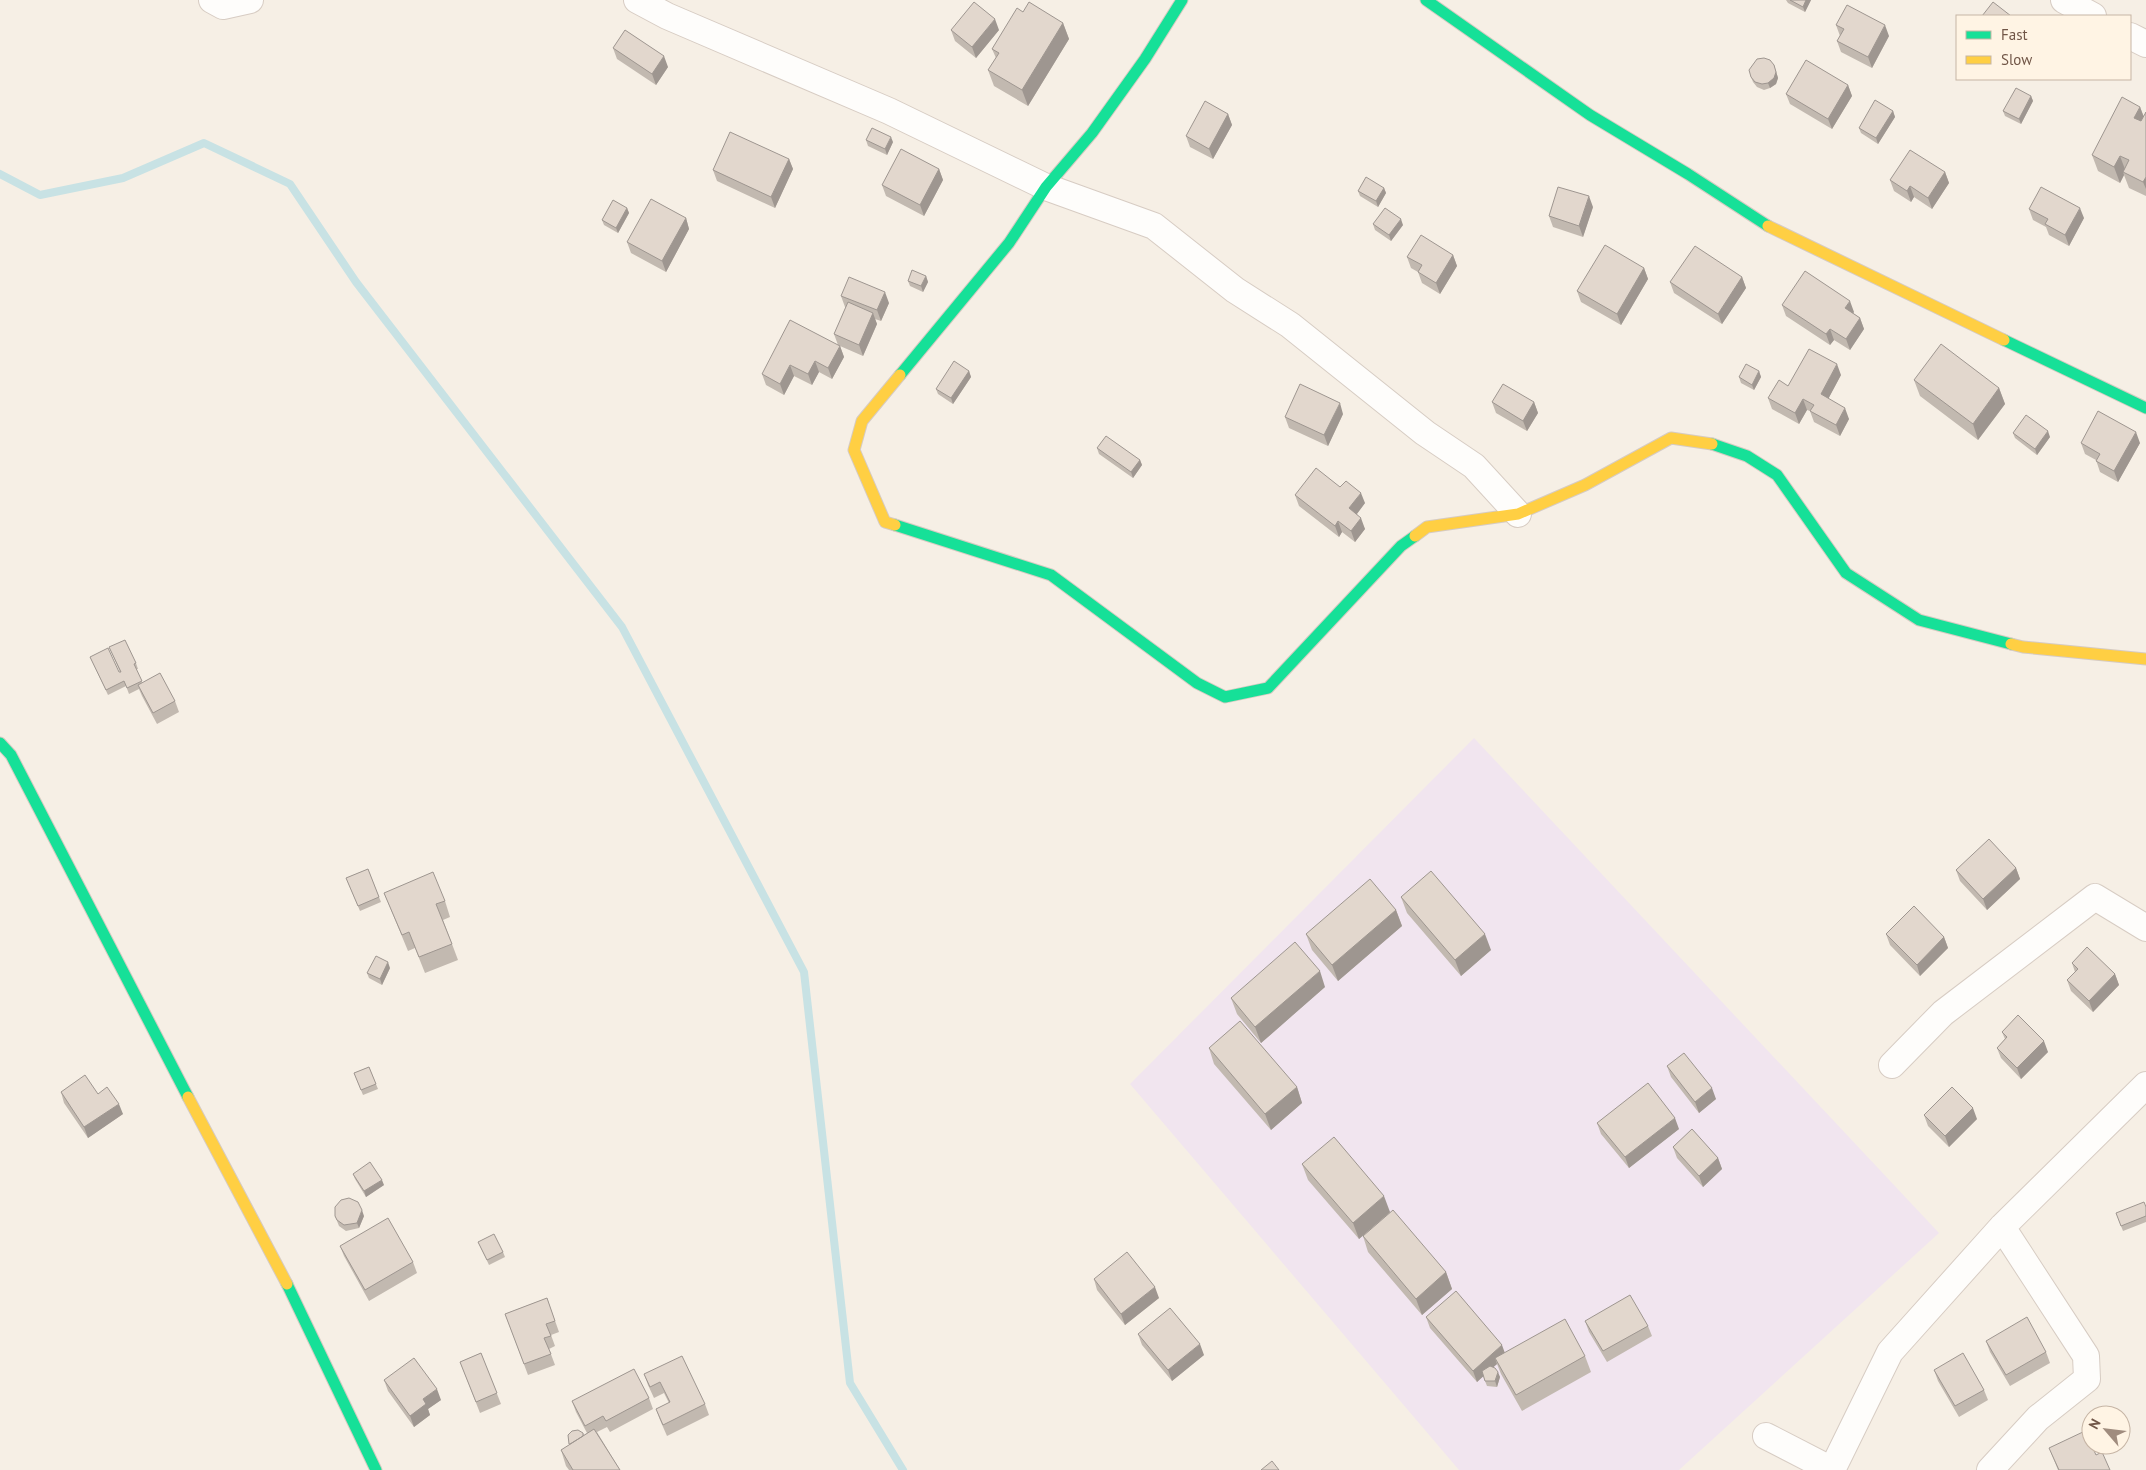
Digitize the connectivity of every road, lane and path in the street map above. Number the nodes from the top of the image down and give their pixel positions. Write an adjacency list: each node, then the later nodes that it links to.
1 (212, 0): 2 (street)
2 (250, 0)
3 (637, 0): 10 (street)
4 (1182, 0): 10 (street)
5 (1426, 0): 11 (street)
6 (2064, 0): 7 (street)
7 (2091, 15)
8 (2131, 36): 9 (street)
9 (2146, 44)
10 (1046, 187): 12 (street); 12 (street)
11 (2146, 408)
12 (1518, 514): 13 (street)
13 (2146, 659)
14 (0, 743): 20 (street)
15 (2146, 928): 16 (street)
16 (1892, 1065)
17 (2146, 1085): 18 (street)
18 (2002, 1227): 21 (street); 22 (street)
19 (1766, 1436): 21 (street)
20 (376, 1470)
21 (1832, 1470)
22 (1990, 1470)

